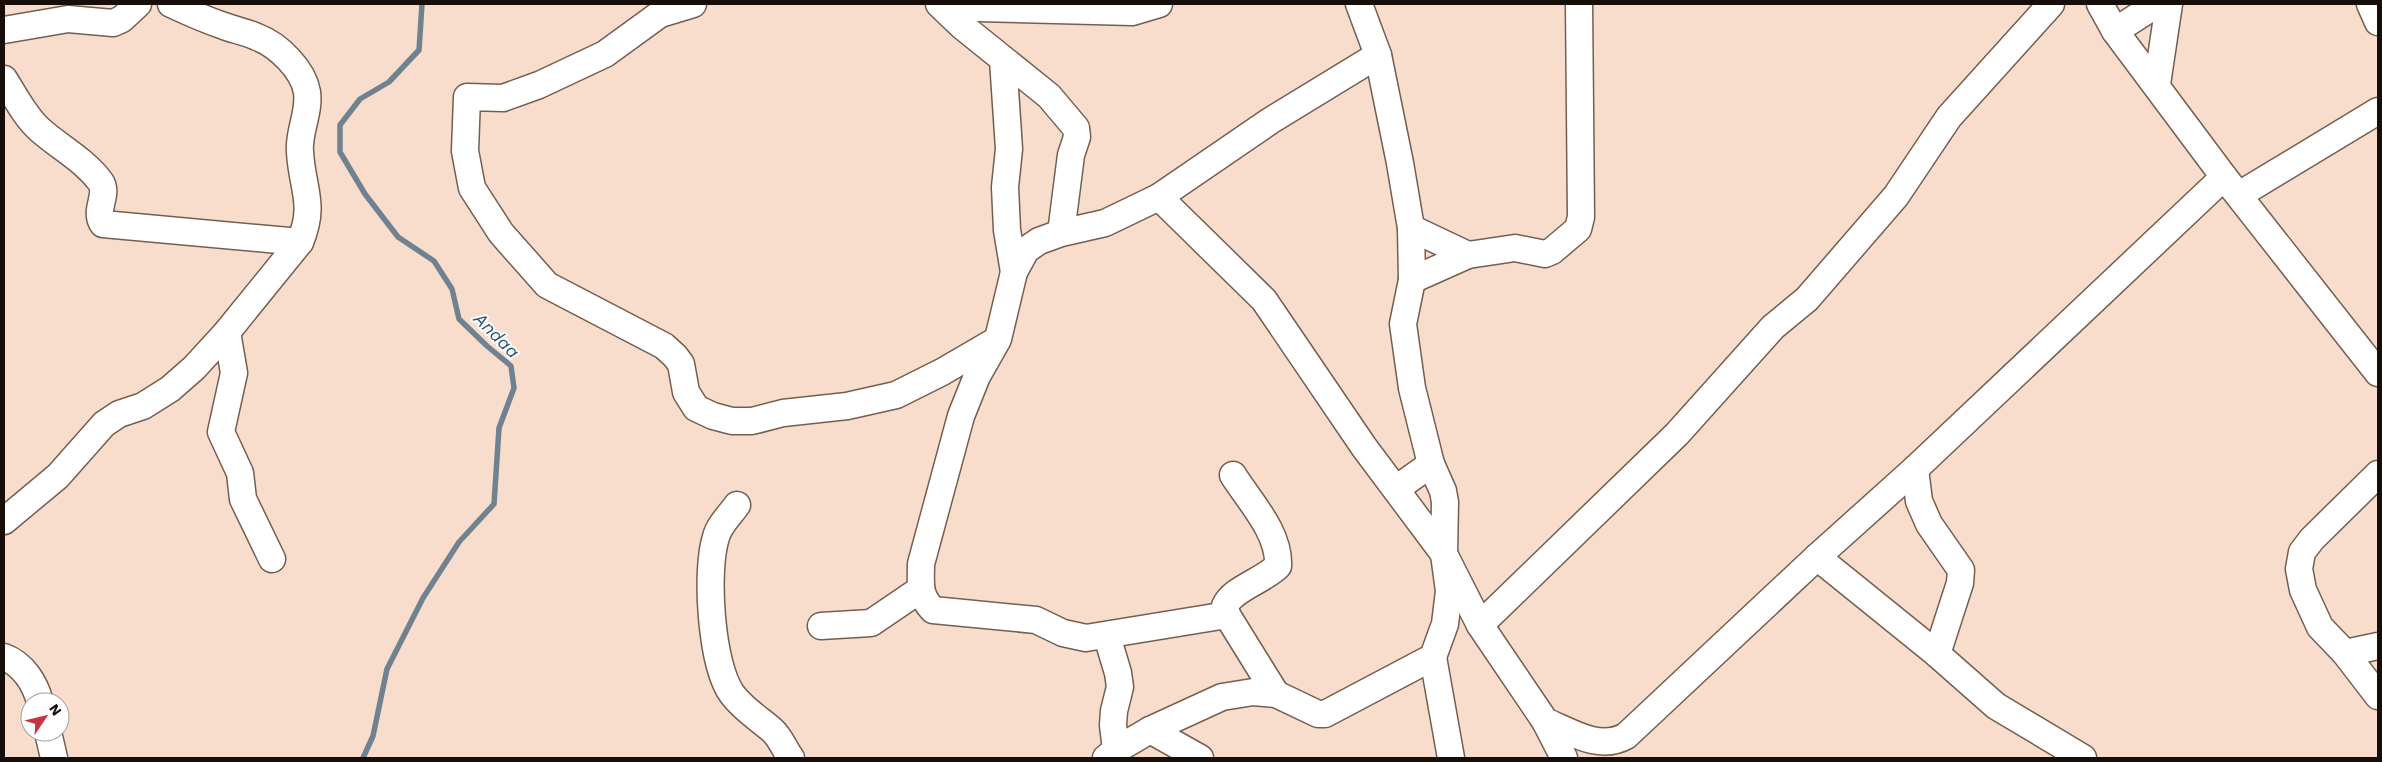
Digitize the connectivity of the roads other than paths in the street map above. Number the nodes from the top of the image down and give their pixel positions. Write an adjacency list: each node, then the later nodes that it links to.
1 (138, 4): 15 (street)
2 (171, 4): 26 (street)
3 (693, 4): 31 (street)
4 (939, 4): 18 (street)
5 (962, 4): 6 (street)
6 (1159, 4)
7 (1359, 4): 17 (street)
8 (1579, 4): 27 (street)
9 (2051, 4): 45 (street)
10 (2100, 4): 16 (street)
11 (2157, 4): 16 (street)
12 (2169, 4): 20 (street)
13 (2370, 4): 14 (street)
14 (2378, 22)
15 (4, 30)
16 (2115, 31): 20 (street)
17 (1378, 55): 23 (street); 24 (street)
18 (1003, 60): 25 (street); 28 (street)
19 (4, 79): 26 (street)
20 (2157, 84): 22 (street)
21 (2378, 111): 22 (street)
22 (2232, 186): 32 (street); 34 (street)
23 (1160, 197): 25 (street); 37 (street)
24 (1411, 228): 27 (street); 29 (street)
25 (1061, 232): 28 (street)
26 (300, 242): 30 (street)
27 (1468, 255): 29 (street)
28 (1014, 272): 31 (street)
29 (1412, 280): 33 (street)
30 (227, 332): 39 (street); 42 (street)
31 (998, 339): 43 (street)
32 (2378, 373)
33 (1431, 464): 37 (street); 40 (street)
34 (1915, 469): 41 (street); 50 (street)
35 (2378, 474): 49 (street)
36 (1233, 475): 44 (street)
37 (1396, 489): 40 (street)
38 (737, 505): 62 (street)
39 (4, 521)
40 (1444, 554): 45 (street); 52 (street)
41 (1817, 557): 50 (street); 59 (street)
42 (272, 559)
43 (921, 589): 46 (street); 47 (street)
44 (1227, 615): 47 (street); 54 (street)
45 (1480, 625): 56 (street)
46 (821, 626)
47 (1107, 636): 60 (street)
48 (2378, 646): 49 (street)
49 (2345, 653): 55 (street)
50 (1937, 654): 66 (street)
51 (4, 657): 53 (street)
52 (1433, 657): 54 (street); 64 (street)
53 (36, 692)
54 (1276, 694): 57 (street)
55 (2378, 696)
56 (1545, 721): 59 (street); 65 (street)
57 (1150, 730): 60 (street); 63 (street)
58 (50, 742): 61 (street)
59 (1586, 750)
60 (1111, 754)
61 (54, 758)
62 (791, 758)
63 (1200, 758)
64 (1451, 758)
65 (1564, 758)
66 (2083, 758)

